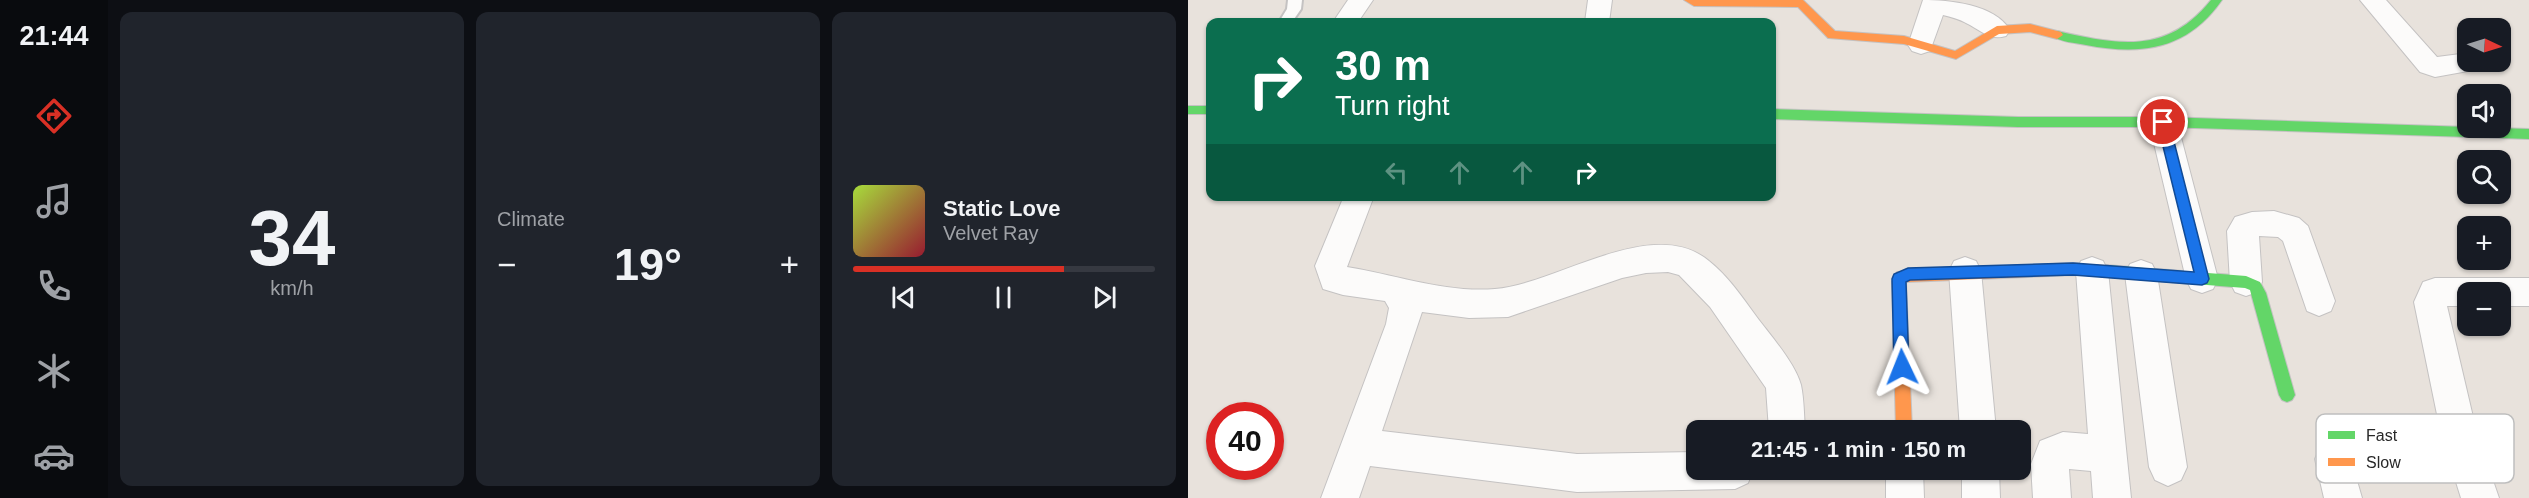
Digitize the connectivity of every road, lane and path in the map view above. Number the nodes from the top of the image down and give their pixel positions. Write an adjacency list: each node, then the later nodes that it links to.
1 (1295, 0): 8 (lane)
2 (1361, 0): 9 (street)
3 (1600, 0): 10 (street)
4 (1689, 0): 12 (main road)
5 (2217, 0): 11 (main road)
6 (2372, 0): 13 (street)
7 (1935, 2): 11 (street); 12 (street)
8 (1288, 18)
9 (1348, 18)
10 (1598, 18)
11 (1997, 30): 12 (main road)
12 (1921, 45)
13 (2457, 64)
14 (1188, 110): 15 (main road)
15 (1206, 110)
16 (1776, 114): 17 (main road)
17 (2163, 122): 18 (main road); 23 (street)
18 (2529, 134)
19 (1357, 201): 26 (street)
20 (1965, 271): 21 (main road); 31 (main road); 32 (street)
21 (2092, 271): 22 (main road); 34 (street)
22 (2141, 274): 23 (main road); 35 (street)
23 (2202, 279): 24 (main road)
24 (2246, 282): 27 (street); 28 (main road)
25 (2529, 292): 29 (street)
26 (1403, 295): 30 (street); 33 (street)
27 (2319, 301)
28 (2287, 395)
29 (2455, 414)
30 (1786, 420)
31 (1904, 420)
32 (1977, 420)
33 (1359, 446): 41 (street); 42 (street)
34 (2107, 454): 45 (street); 46 (street)
35 (2168, 467)
36 (1686, 475): 41 (street)
37 (1905, 480): 43 (street)
38 (1981, 480): 44 (street)
39 (2340, 483): 47 (street)
40 (2475, 483): 48 (street)
41 (1574, 486)
42 (1340, 498)
43 (1905, 498)
44 (1981, 498)
45 (2052, 498)
46 (2112, 498)
47 (2343, 498)
48 (2480, 498)

